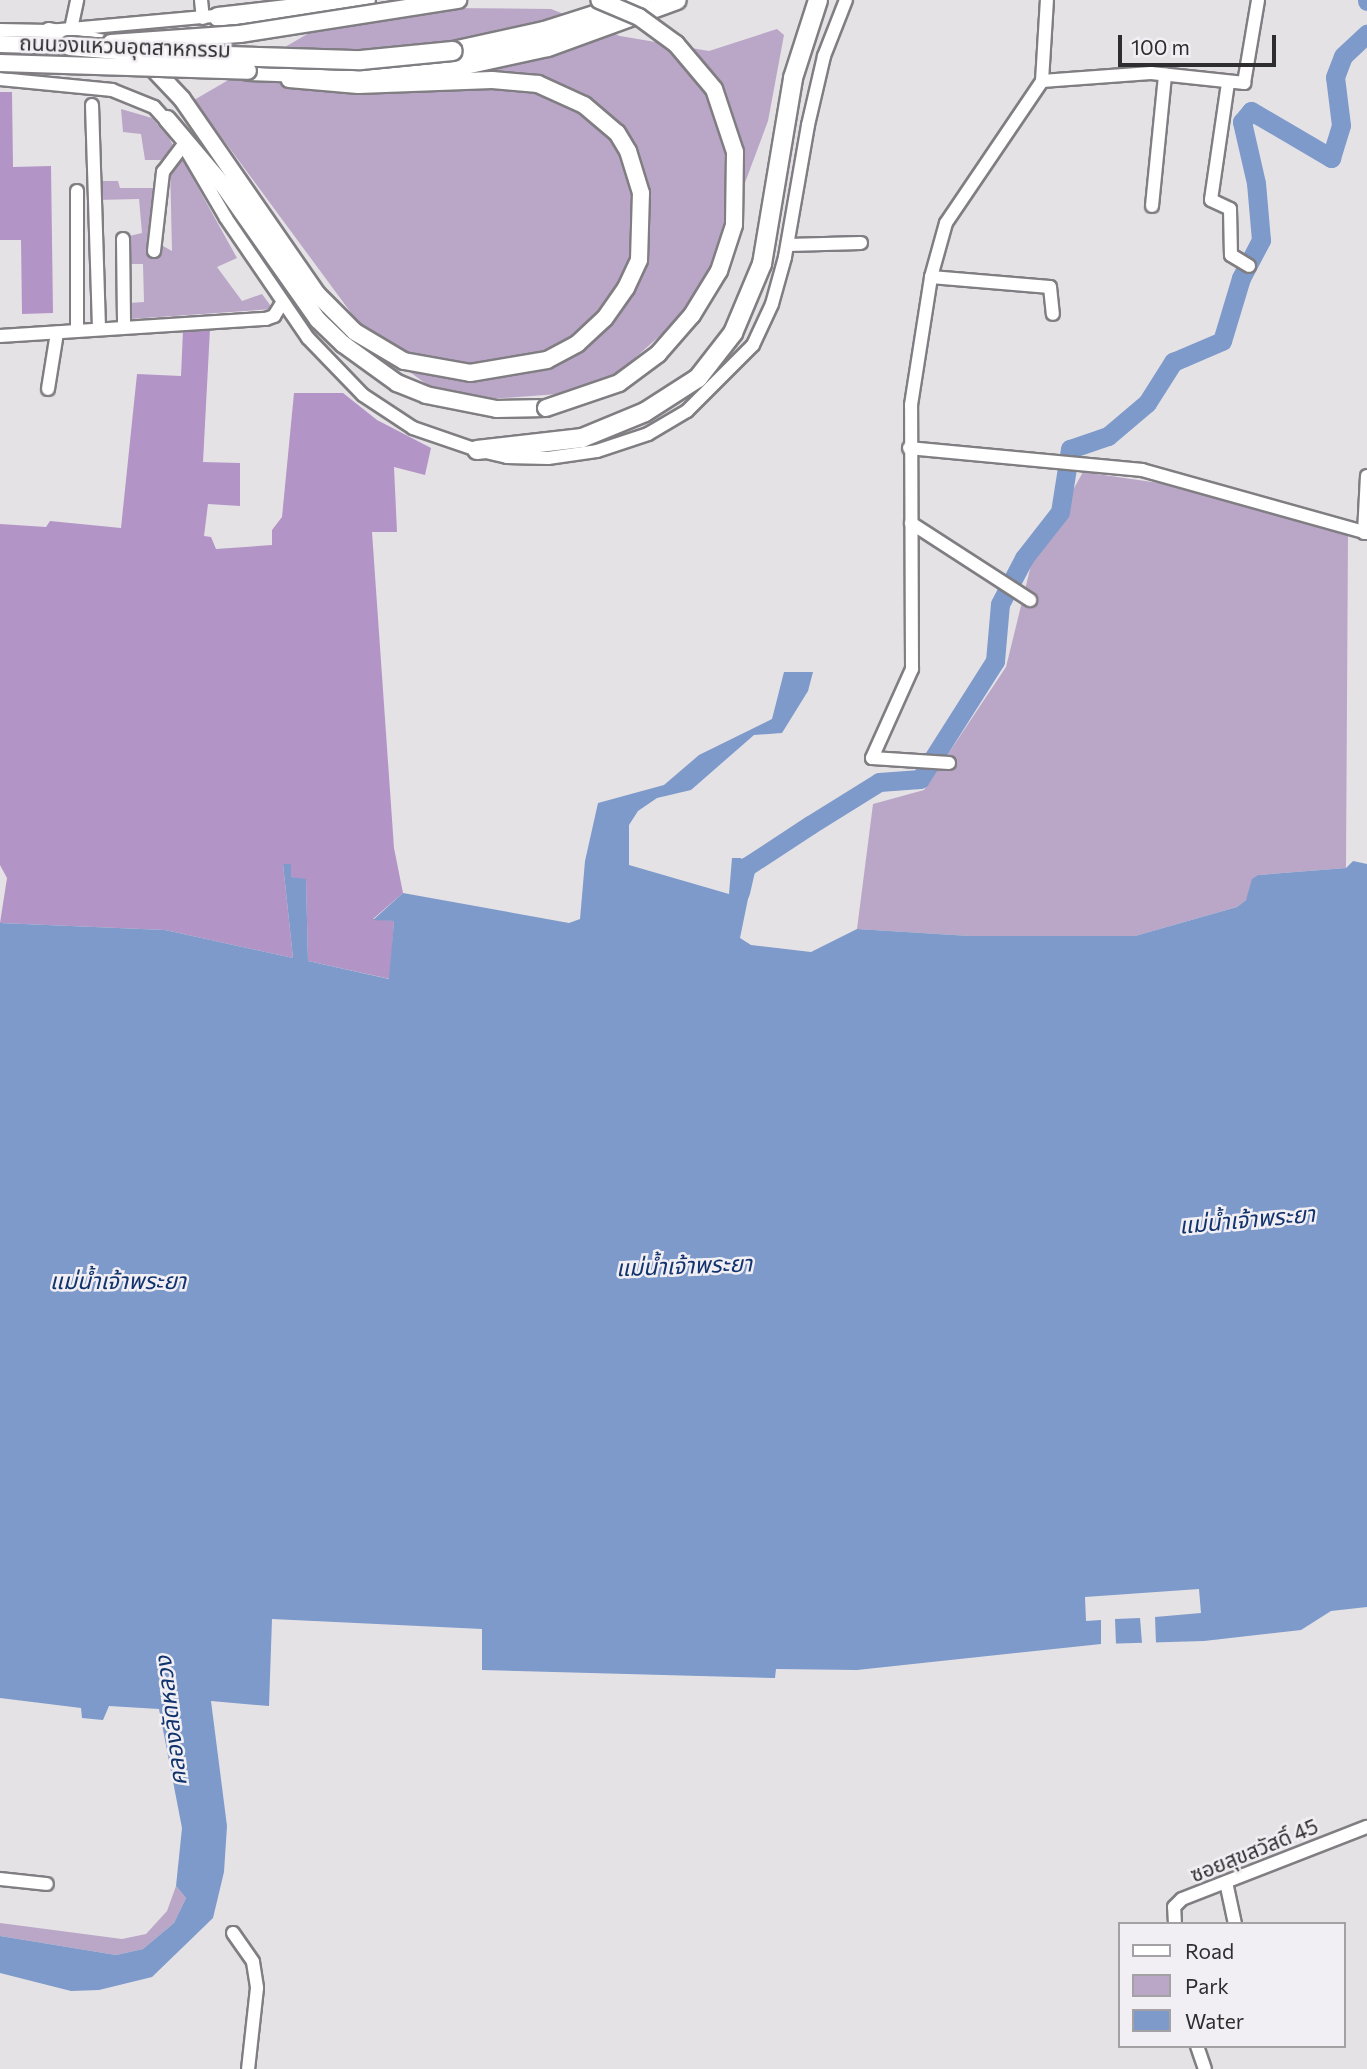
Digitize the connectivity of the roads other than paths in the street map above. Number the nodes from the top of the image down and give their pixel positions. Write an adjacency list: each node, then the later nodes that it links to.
1 (77, 0): 16 (street)
2 (201, 0): 13 (street)
3 (287, 0): 13 (street)
4 (366, 0): 13 (highway)
5 (458, 0): 16 (main road, ถนนวงแหวนอุตสาหกรรม, bridge)
6 (598, 0): 25 (main road, bridge)
7 (640, 0): 16 (highway, bridge)
8 (677, 0): 19 (highway, bridge)
9 (818, 0): 44 (highway)
10 (846, 0): 31 (street)
11 (1047, 0): 22 (street)
12 (1258, 0): 23 (street)
13 (211, 18): 16 (street)
14 (0, 30): 15 (street)
15 (49, 31): 16 (street); 19 (main road, ถนนวงแหวนอุตสาหกรรม)
16 (70, 37): 17 (main road, ถนนวงแหวนอุตสาหกรรม)
17 (0, 44)
18 (0, 63): 19 (main road, ถนนวงแหวนอุตสาหกรรม, bridge)
19 (248, 71)
20 (1165, 75): 22 (street); 23 (street); 28 (street)
21 (0, 79): 25 (street)
22 (1042, 81): 34 (street)
23 (1228, 83): 33 (street)
24 (92, 105): 38 (street)
25 (167, 118): 26 (street)
26 (183, 145): 32 (street); 35 (street)
27 (77, 191): 39 (street)
28 (1152, 206)
29 (123, 239): 37 (street)
30 (861, 243): 31 (street)
31 (788, 245): 44 (street)
32 (155, 251)
33 (1249, 267)
34 (931, 277): 36 (street); 43 (street)
35 (282, 303): 37 (street); 44 (street)
36 (1053, 314)
37 (124, 326): 38 (street)
38 (99, 329): 39 (street)
39 (77, 331): 40 (street)
40 (57, 333): 41 (street); 42 (street)
41 (0, 335)
42 (48, 389)
43 (909, 448): 46 (street); 47 (street)
44 (477, 450)
45 (1367, 476): 47 (street)
46 (911, 523): 48 (street); 49 (street)
47 (1365, 533)
48 (1026, 598)
49 (949, 763)
50 (1367, 1827): 52 (street, ซอยสุขสวัสดิ์ 45)
51 (0, 1879): 53 (street)
52 (1226, 1882): 54 (street, ซอยสุขสวัสดิ์ 45); 55 (street)
53 (47, 1884)
54 (1175, 1922)
55 (1235, 1922)
56 (233, 1934): 58 (street)
57 (1198, 2048): 59 (street)
58 (247, 2069)
59 (1205, 2069)

